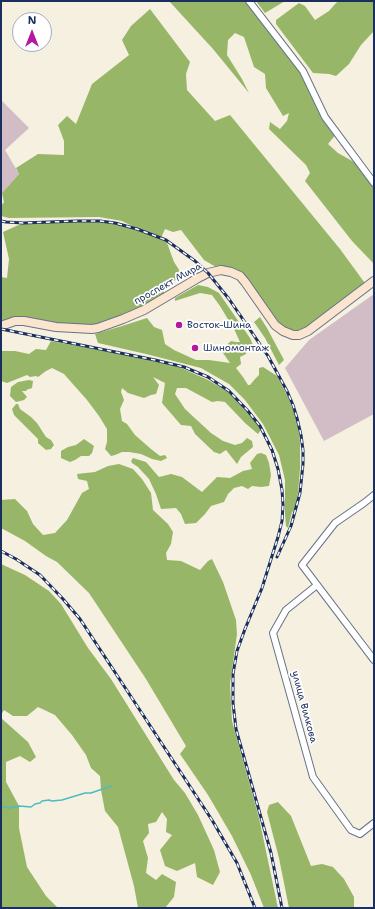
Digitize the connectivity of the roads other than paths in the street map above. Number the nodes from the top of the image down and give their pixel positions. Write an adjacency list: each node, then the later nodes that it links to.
1 (248, 1): 2 (street)
2 (374, 183)
3 (374, 281): 4 (main road, проспект Мира)
4 (1, 326)
5 (374, 495): 6 (street)
6 (317, 585): 7 (street); 8 (street, улица Вилкова)
7 (374, 660)
8 (374, 823)

